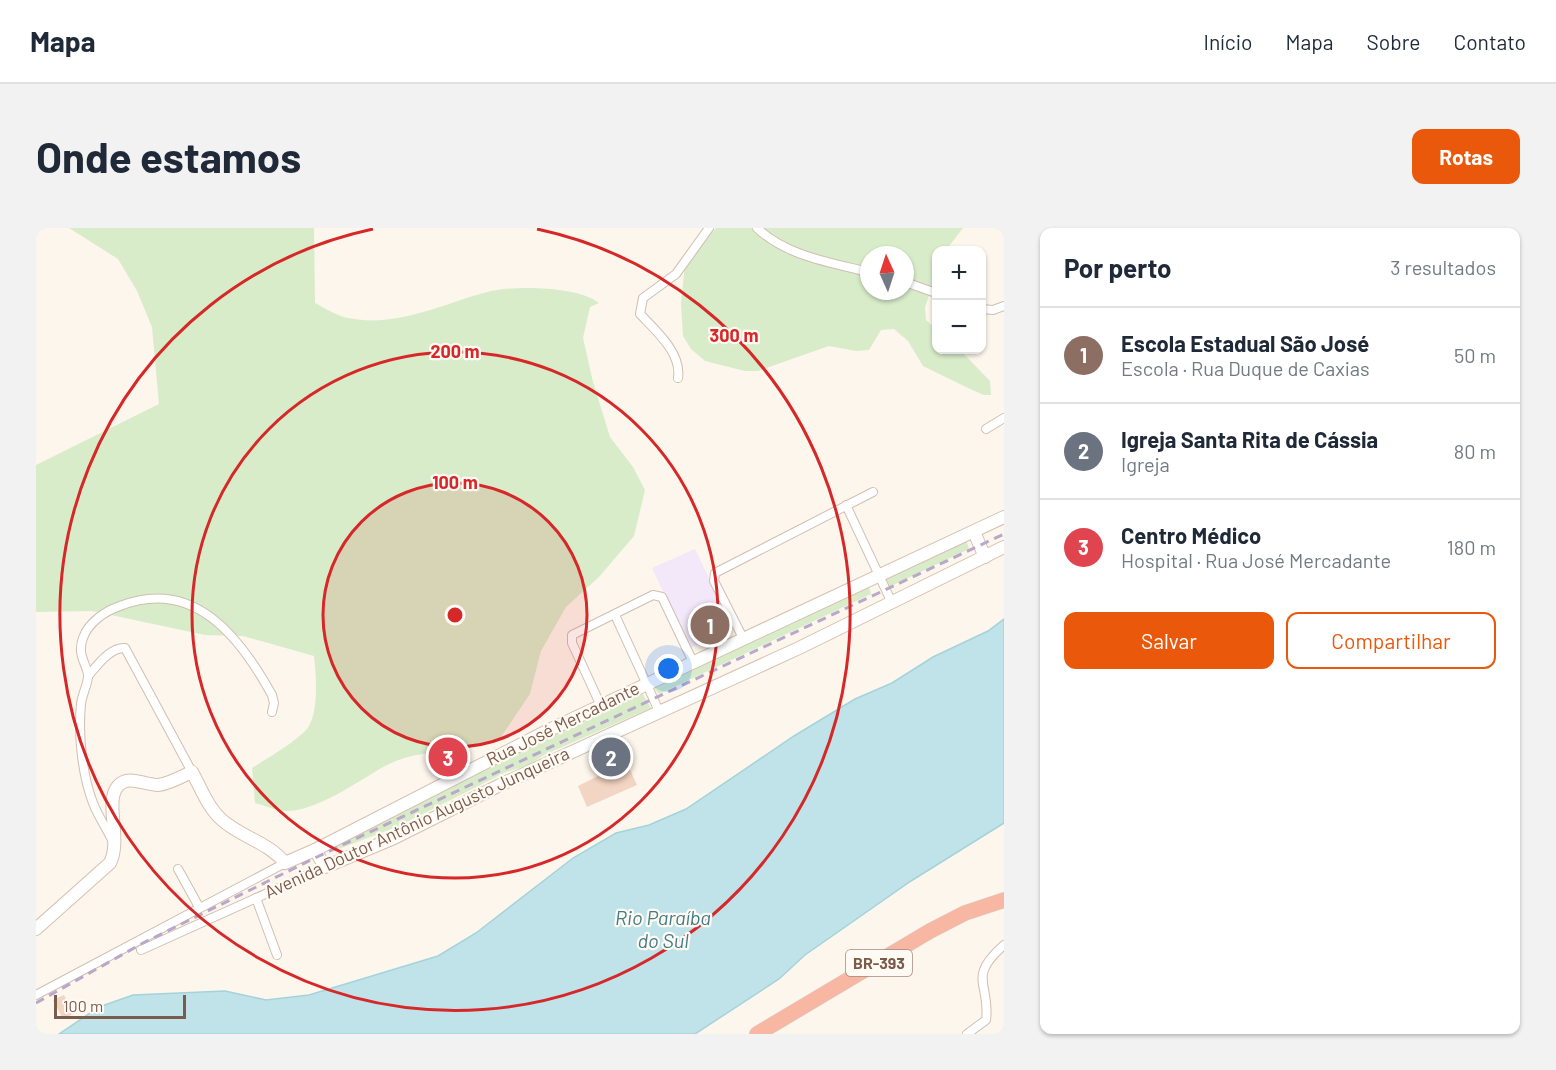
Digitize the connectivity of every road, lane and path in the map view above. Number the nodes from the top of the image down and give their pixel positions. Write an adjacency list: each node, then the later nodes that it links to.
1 (709, 228): 8 (street)
2 (757, 228): 3 (street)
3 (860, 270)
4 (914, 285): 5 (street)
5 (932, 292)
6 (1004, 306): 7 (street)
7 (986, 309)
8 (678, 378)
9 (1004, 418): 10 (street)
10 (986, 429)
11 (873, 492): 12 (street)
12 (846, 505): 17 (street); 20 (street)
13 (1004, 517): 14 (street, Rua José Mercadante)
14 (974, 532): 16 (street); 17 (street, Rua José Mercadante)
15 (1004, 547): 16 (street, Avenida Doutor Antônio Augusto Junqueira)
16 (985, 557): 18 (street, Avenida Doutor Antônio Augusto Junqueira)
17 (877, 575): 18 (street); 20 (street, Rua José Mercadante)
18 (892, 603): 25 (street, Avenida Doutor Antônio Augusto Junqueira)
19 (615, 615): 21 (street); 23 (street); 24 (street)
20 (742, 638): 21 (street, Rua José Mercadante)
21 (693, 662): 23 (street, Rua José Mercadante)
22 (88, 676): 26 (street); 27 (street); 28 (street)
23 (646, 685): 24 (street, Rua José Mercadante); 25 (street)
24 (601, 706): 29 (street, Rua José Mercadante)
25 (659, 711): 31 (street, Avenida Doutor Antônio Augusto Junqueira)
26 (272, 712)
27 (192, 771): 28 (street); 30 (street)
28 (116, 848): 36 (street)
29 (315, 850): 30 (street, Rua José Mercadante); 31 (street)
30 (285, 863): 35 (street)
31 (324, 867): 33 (street, Avenida Doutor Antônio Augusto Junqueira)
32 (178, 869): 35 (street)
33 (256, 897): 38 (street, Avenida Doutor Antônio Augusto Junqueira); 39 (street)
34 (1004, 900): 41 (highway, BR-393)
35 (200, 907): 40 (street)
36 (36, 929)
37 (1004, 945): 42 (street)
38 (141, 950)
39 (278, 955)
40 (36, 995)
41 (758, 1034)
42 (967, 1034)

